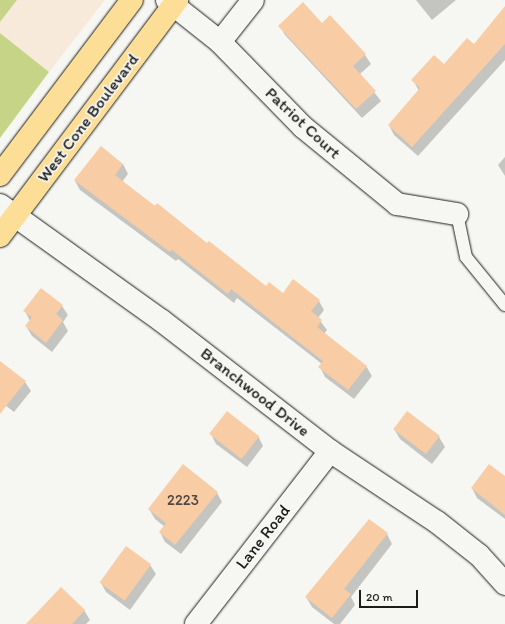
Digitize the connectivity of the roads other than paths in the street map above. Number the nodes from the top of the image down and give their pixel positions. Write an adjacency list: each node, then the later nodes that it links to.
1 (132, 0): 5 (main road)
2 (254, 0): 4 (street)
3 (172, 2): 4 (street, Patriot Court); 6 (main road, West Cone Boulevard)
4 (220, 42): 7 (street, Patriot Court)
5 (0, 175)
6 (7, 211): 8 (main road, West Cone Boulevard); 10 (street, Branchwood Drive)
7 (457, 214): 9 (lane)
8 (0, 236)
9 (505, 305)
10 (330, 451): 11 (street, Branchwood Drive); 12 (street, Lane Road)
11 (505, 584)
12 (196, 624)

